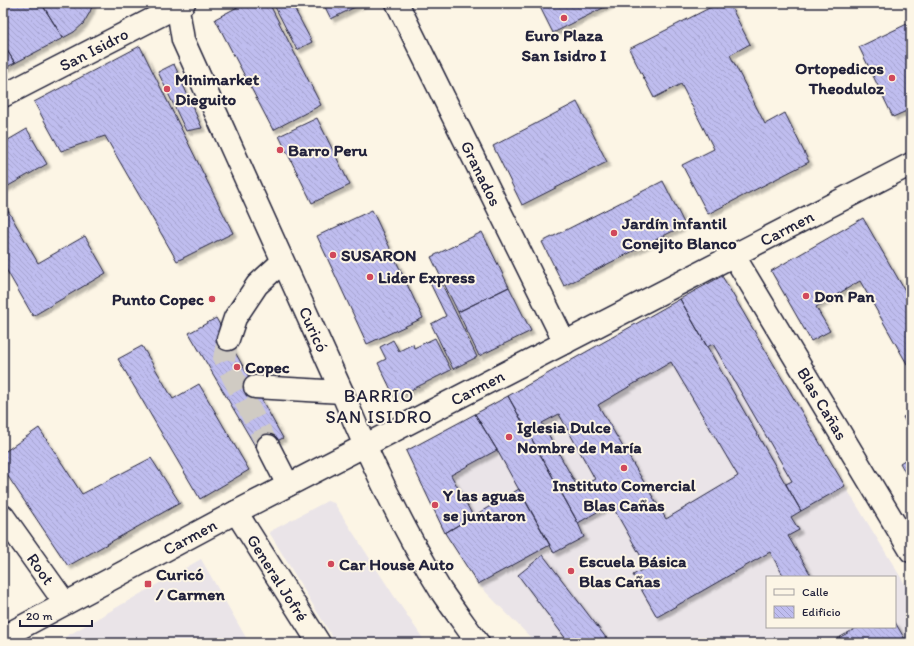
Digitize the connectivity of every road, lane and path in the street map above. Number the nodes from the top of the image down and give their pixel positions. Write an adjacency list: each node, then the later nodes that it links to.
1 (397, 3): 8 (main road, Granados)
2 (180, 4): 3 (main road, San Isidro); 6 (main road, Curicó)
3 (3, 96)
4 (911, 164): 5 (main road, Carmen)
5 (734, 256): 8 (main road, Carmen); 16 (main road, Blas Cañas)
6 (282, 262): 7 (main road); 10 (main road, Curicó)
7 (228, 339)
8 (566, 343): 12 (main road, Carmen)
9 (255, 387): 10 (main road)
10 (342, 392): 12 (main road, Curicó)
11 (268, 446): 13 (main road)
12 (364, 446): 13 (main road, Carmen); 20 (main road, Curicó)
13 (288, 485): 14 (main road, Carmen)
14 (236, 512): 17 (main road, Carmen); 19 (main road, General Jofré)
15 (3, 516): 17 (main road, Root)
16 (911, 551)
17 (65, 603): 18 (main road, Carmen)
18 (3, 637)
19 (319, 643)
20 (478, 643)

